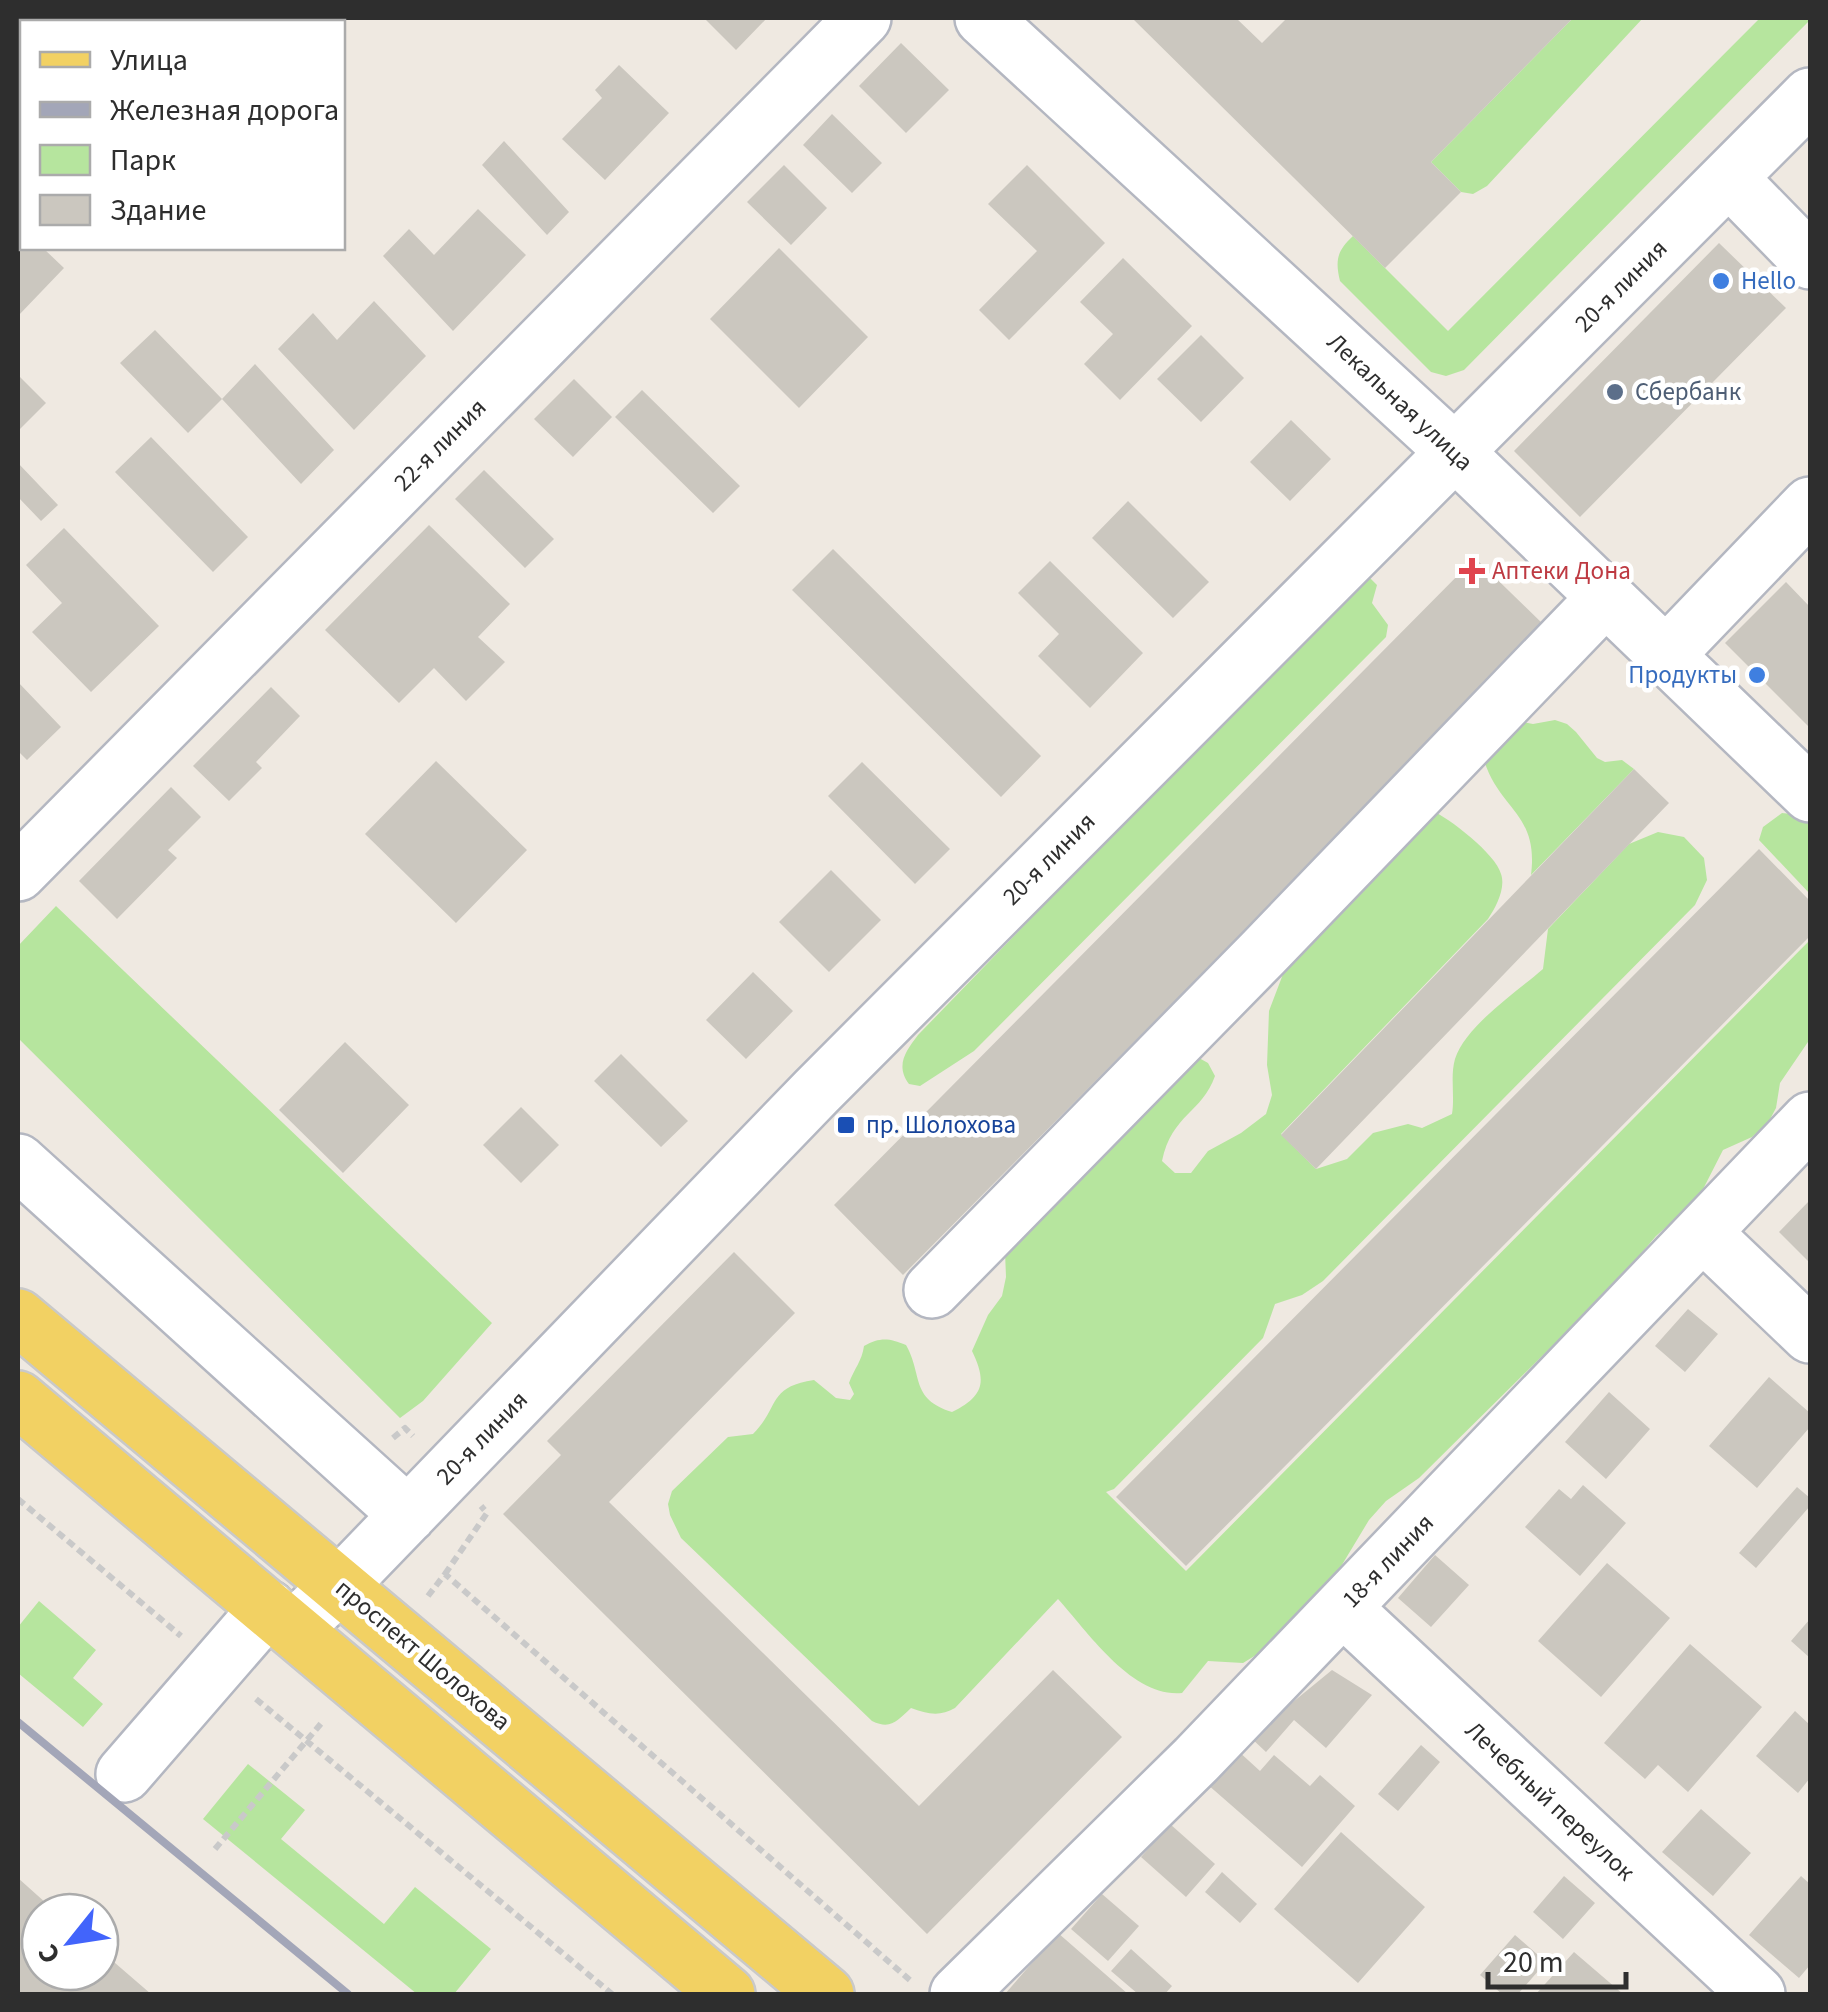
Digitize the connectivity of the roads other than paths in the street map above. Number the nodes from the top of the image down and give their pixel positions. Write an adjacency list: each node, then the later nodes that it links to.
1 (863, 18): 11 (street, 22-я линия)
2 (983, 18): 6 (street, Лекальная улица)
3 (1810, 96): 4 (street, 20-я линия)
4 (1729, 178): 5 (street); 6 (street, 20-я линия)
5 (1810, 261)
6 (1455, 452): 8 (street, Лекальная улица); 19 (street, 20-я линия)
7 (1810, 505): 9 (street)
8 (1605, 598): 9 (street, Лекальная улица); 15 (street)
9 (1666, 654): 10 (street, Лекальная улица)
10 (1810, 794)
11 (18, 873)
12 (1810, 1120): 14 (street, 18-я линия)
13 (18, 1162): 19 (street)
14 (1703, 1233): 17 (street); 21 (street, 18-я линия)
15 (932, 1290)
16 (18, 1317): 20 (main road, проспект Шолохова)
17 (1810, 1335)
18 (18, 1400): 22 (main road)
19 (408, 1515): 20 (street, 20-я линия)
20 (340, 1585): 22 (street, 20-я линия); 25 (main road, проспект Шолохова)
21 (1343, 1608): 26 (street, 18-я линия); 27 (street, Лечебный переулок)
22 (280, 1619): 23 (street, 20-я линия); 24 (main road)
23 (124, 1774)
24 (727, 1994)
25 (826, 1994)
26 (958, 1994)
27 (1757, 1994)

